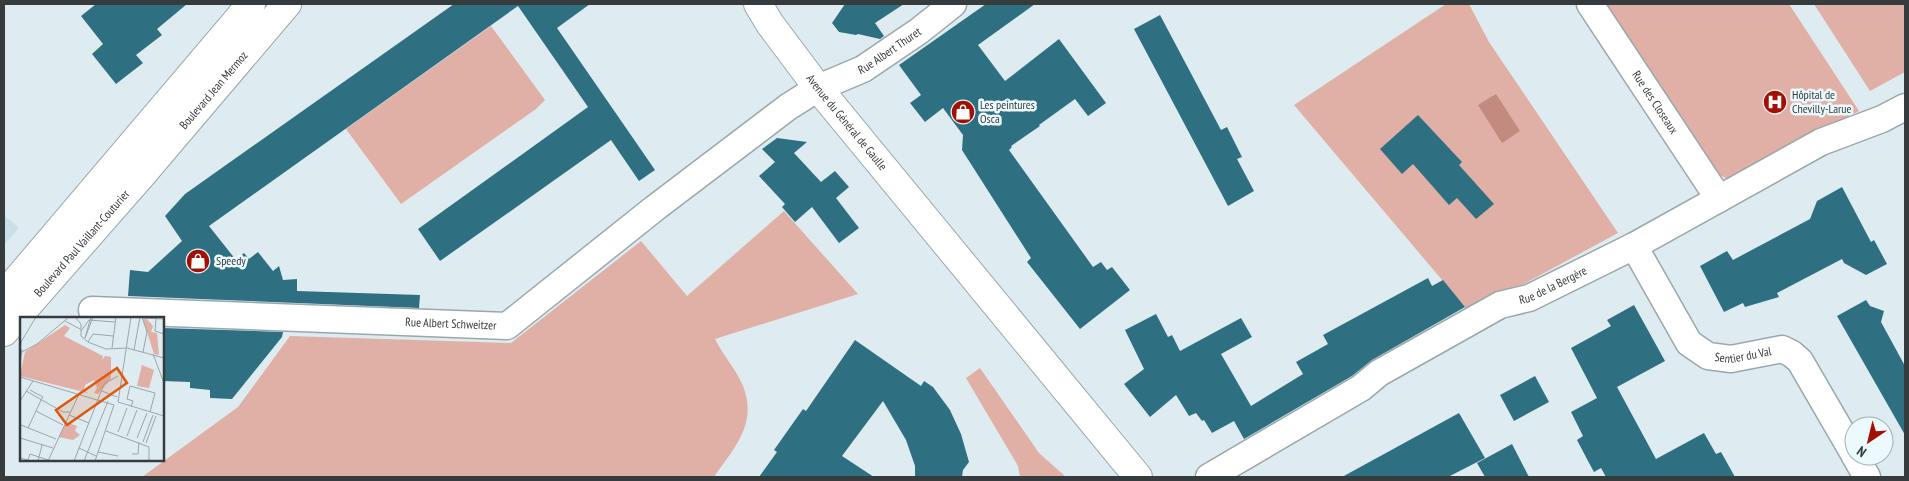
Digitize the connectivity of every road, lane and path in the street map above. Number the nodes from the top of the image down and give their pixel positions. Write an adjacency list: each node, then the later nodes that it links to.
1 (251, 4): 12 (main road, Boulevard Paul Vaillant-Couturier)
2 (287, 4): 9 (main road, Boulevard Jean Mermoz)
3 (749, 4): 6 (main road, Avenue du Général de Gaulle)
4 (953, 4): 7 (street, Rue Albert Thuret)
5 (1590, 4): 10 (street, Rue des Closeaux)
6 (764, 14): 7 (main road, Avenue du Général de Gaulle)
7 (818, 88): 13 (street, Rue Albert Schweitzer); 17 (main road, Avenue du Général de Gaulle)
8 (1905, 107): 10 (street, Rue de la Bergère)
9 (140, 177): 14 (main road, Boulevard Paul Vaillant-Couturier)
10 (1718, 199): 11 (street, Rue de la Bergère)
11 (1634, 246): 15 (street, Sentier du Val); 18 (street, Rue de la Bergère)
12 (4, 295)
13 (92, 310)
14 (4, 332)
15 (1844, 436)
16 (1861, 466): 19 (street, Sentier du Val)
17 (1138, 477)
18 (1209, 477)
19 (1867, 477)

